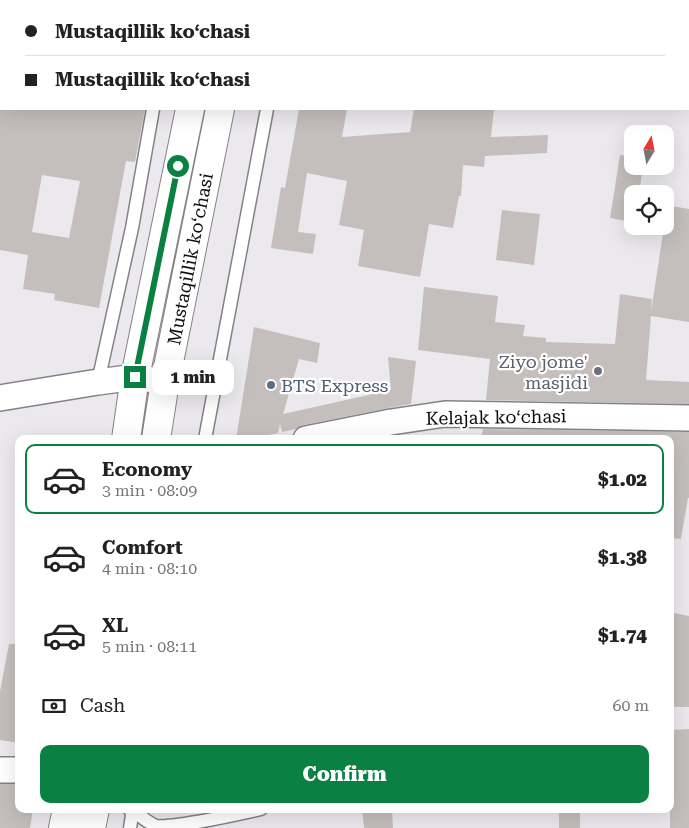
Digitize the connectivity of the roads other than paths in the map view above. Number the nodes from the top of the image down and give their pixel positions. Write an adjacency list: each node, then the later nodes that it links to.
1 (153, 110): 6 (lane)
2 (190, 110): 5 (main road, Mustaqillik koʻchasi)
3 (220, 110): 7 (main road, Mustaqillik koʻchasi)
4 (267, 110): 12 (lane)
5 (135, 377): 6 (street); 7 (street); 10 (main road, Mustaqillik koʻchasi)
6 (98, 382): 8 (street)
7 (165, 382): 11 (main road, Mustaqillik koʻchasi)
8 (0, 398)
9 (689, 418): 13 (street, Kelajak koʻchasi)
10 (127, 435)
11 (157, 435)
12 (206, 435)
13 (326, 435)
14 (0, 770): 15 (street)
15 (15, 770)
16 (66, 813): 21 (main road)
17 (94, 813): 22 (main road)
18 (132, 813): 23 (lane)
19 (138, 813): 20 (lane)
20 (242, 813)
21 (63, 828)
22 (91, 828)
23 (130, 828)

